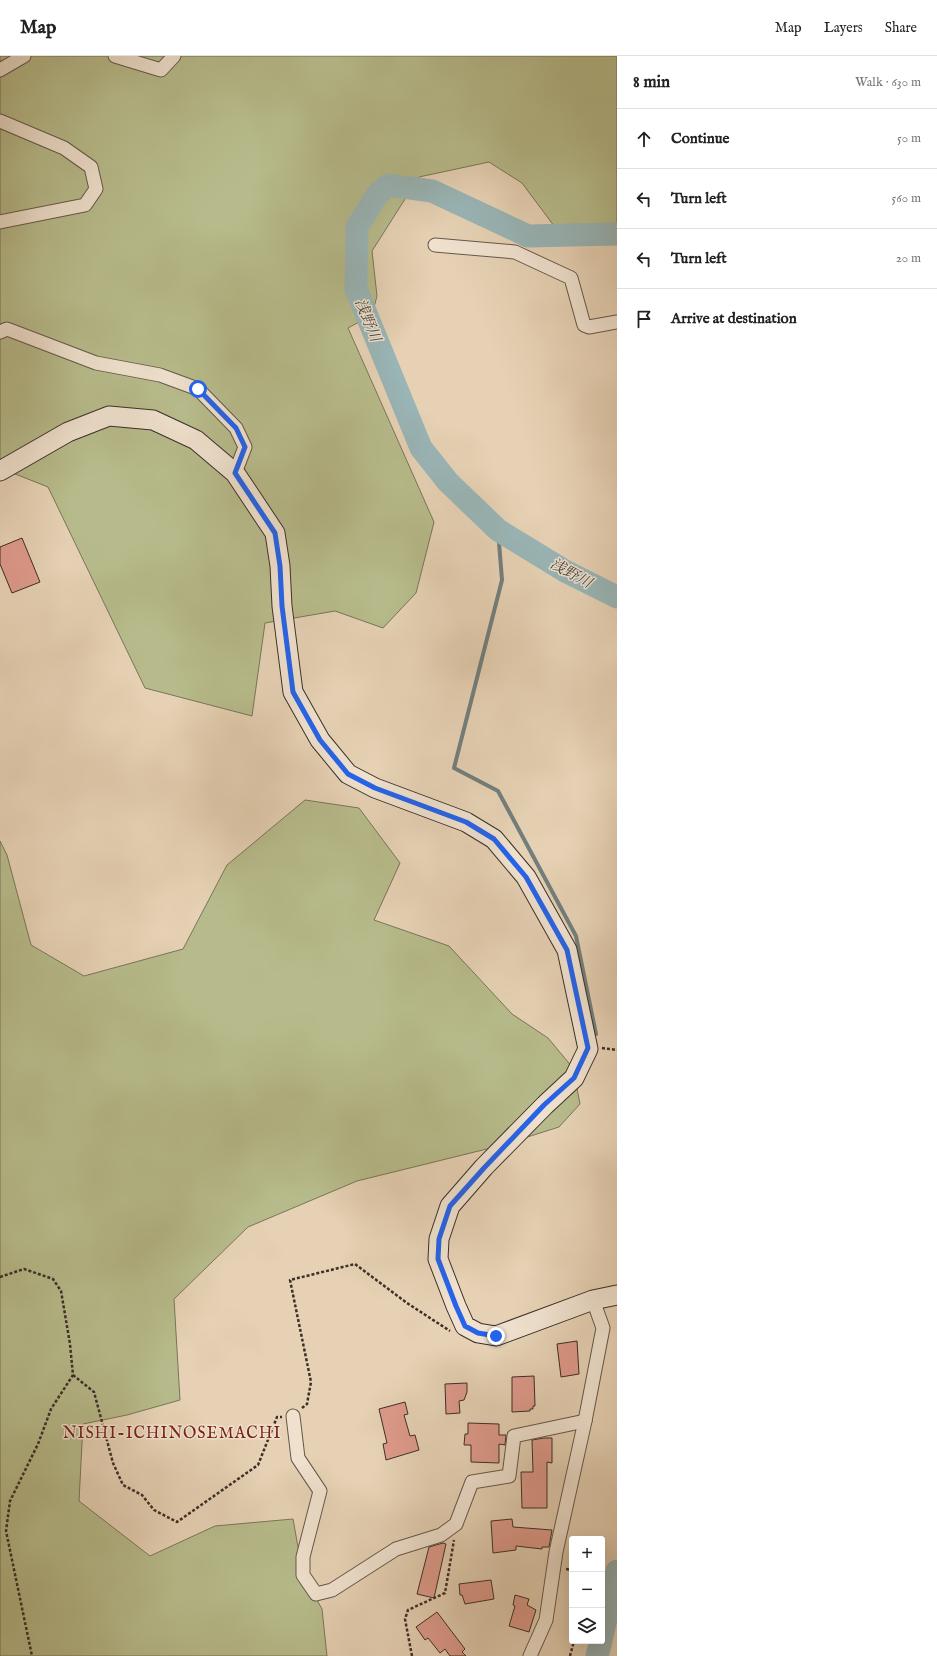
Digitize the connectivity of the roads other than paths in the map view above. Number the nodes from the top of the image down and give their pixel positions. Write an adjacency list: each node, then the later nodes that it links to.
1 (24, 56): 4 (street)
2 (115, 56): 3 (street)
3 (174, 56)
4 (0, 70)
5 (0, 121): 6 (street)
6 (0, 222)
7 (435, 245): 8 (street)
8 (617, 322)
9 (0, 332): 11 (street)
10 (0, 471): 11 (street)
11 (235, 473): 12 (street)
12 (607, 1297): 14 (street)
13 (292, 1416): 14 (street)
14 (586, 1421): 15 (street)
15 (530, 1656)

